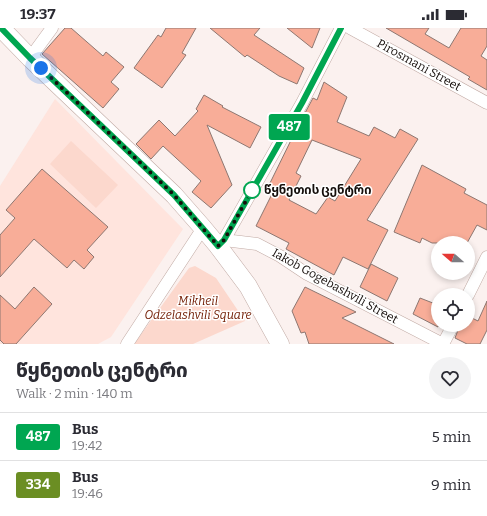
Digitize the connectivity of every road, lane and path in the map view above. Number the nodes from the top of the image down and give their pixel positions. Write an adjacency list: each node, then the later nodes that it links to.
1 (1, 28): 5 (main road)
2 (52, 28): 5 (street)
3 (341, 28): 8 (street)
4 (350, 28): 6 (street, Pirosmani Street)
5 (30, 58): 7 (main road)
6 (487, 103)
7 (203, 228): 8 (main road); 12 (street)
8 (221, 243): 13 (main road); 14 (street, Iakob Gogebashvili Street)
9 (487, 257): 10 (street)
10 (472, 288)
11 (449, 332): 14 (street)
12 (127, 344)
13 (280, 344)
14 (443, 344)

